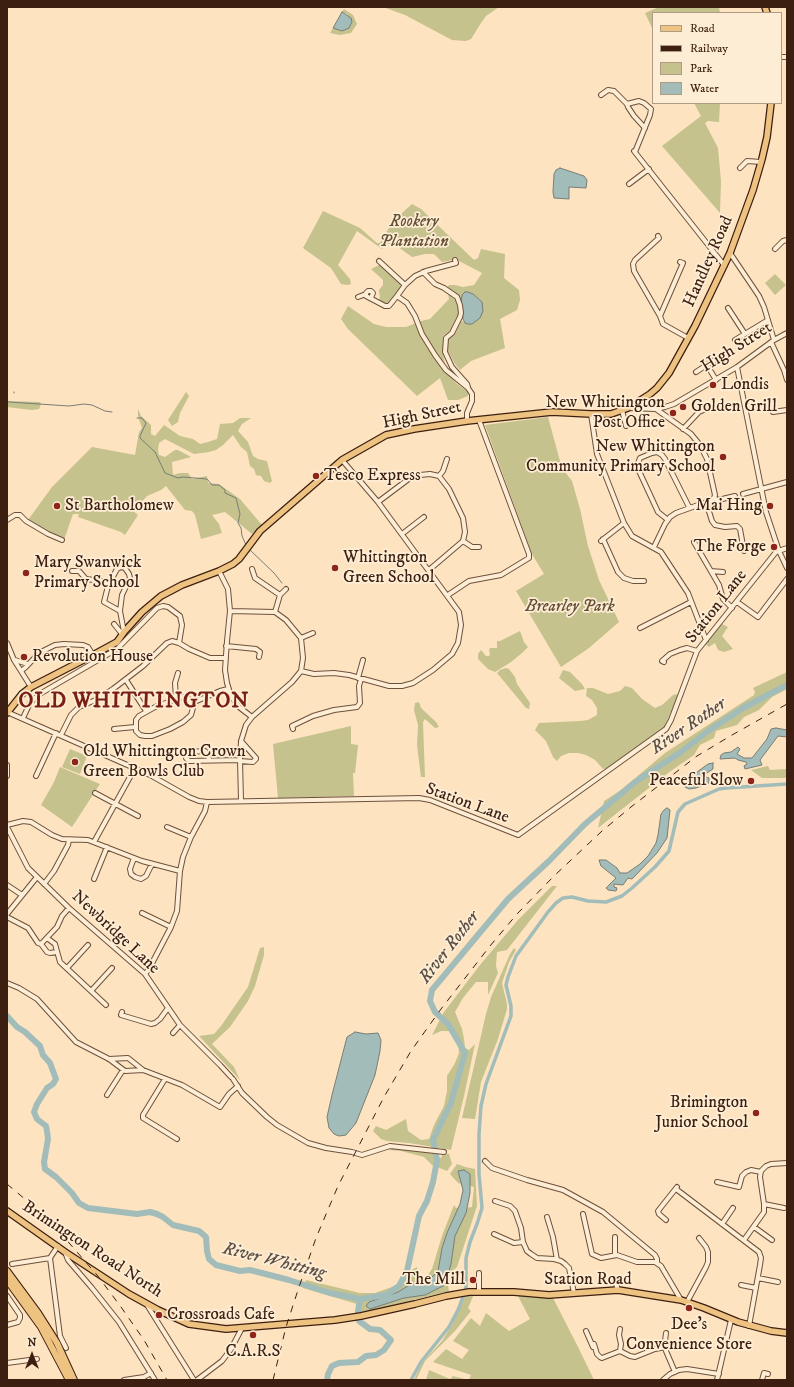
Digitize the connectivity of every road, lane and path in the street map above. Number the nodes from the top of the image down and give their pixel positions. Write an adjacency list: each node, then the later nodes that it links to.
1 (601, 95): 2 (street)
2 (627, 104): 4 (street); 4 (street)
3 (771, 104): 5 (main road, Handley Road)
4 (645, 128): 7 (street)
5 (761, 162): 6 (street); 13 (main road, Handley Road)
6 (740, 168)
7 (649, 169): 8 (street); 17 (street)
8 (629, 184)
9 (658, 236): 23 (street)
10 (781, 236): 11 (street)
11 (785, 240): 12 (street)
12 (775, 249)
13 (730, 253): 17 (main road, Handley Road); 24 (street)
14 (455, 260): 18 (street)
15 (379, 261): 19 (street)
16 (680, 262): 23 (street)
17 (724, 265): 27 (main road, Handley Road)
18 (423, 272): 19 (street); 36 (street)
19 (405, 285): 20 (street)
20 (397, 296): 21 (street); 36 (street)
21 (358, 298)
22 (728, 308): 26 (street)
23 (660, 316): 27 (street)
24 (768, 320): 26 (street); 29 (street)
25 (787, 333): 29 (street, High Street)
26 (745, 334): 28 (street)
27 (688, 338): 38 (main road, Handley Road)
28 (735, 340)
29 (773, 341): 32 (street, High Street); 35 (street)
30 (716, 360): 31 (street)
31 (708, 365): 33 (street); 34 (street)
32 (737, 367): 34 (street, High Street); 51 (street)
33 (696, 372)
34 (716, 380): 39 (street, High Street)
35 (787, 380)
36 (468, 388): 44 (street)
37 (710, 407): 46 (street)
38 (625, 409): 39 (street, High Street); 42 (main road, High Street); 45 (street)
39 (656, 409): 46 (street)
40 (787, 410): 41 (street)
41 (773, 412)
42 (591, 414): 43 (main road, High Street); 61 (street)
43 (479, 420): 44 (main road, High Street); 83 (street)
44 (467, 421): 48 (main road, High Street)
45 (626, 426)
46 (683, 429): 54 (street)
47 (447, 459): 49 (street)
48 (342, 460): 55 (street); 75 (main road, High Street)
49 (439, 476): 55 (street); 64 (street)
50 (787, 482): 51 (street)
51 (762, 488): 52 (street); 70 (street)
52 (743, 494)
53 (735, 496): 54 (street)
54 (714, 498): 56 (street)
55 (378, 502): 62 (street)
56 (706, 502): 57 (street); 69 (street)
57 (689, 508): 60 (street); 60 (street)
58 (424, 518): 62 (street)
59 (7, 520): 63 (street)
60 (668, 520): 67 (street)
61 (624, 523): 67 (street); 79 (street)
62 (402, 534): 73 (street)
63 (62, 540)
64 (463, 542): 66 (street); 73 (street)
65 (694, 542): 76 (street)
66 (479, 547)
67 (654, 547): 84 (street)
68 (787, 548): 70 (street)
69 (744, 551)
70 (779, 551): 71 (street); 85 (street, Station Lane)
71 (787, 568)
72 (252, 569): 82 (street)
73 (429, 570): 83 (street)
74 (72, 571): 80 (street)
75 (219, 571): 88 (street); 92 (main road, High Street)
76 (711, 572): 77 (street); 86 (street)
77 (723, 572)
78 (787, 579): 85 (street)
79 (644, 581)
80 (108, 586): 87 (street); 87 (street)
81 (286, 589): 82 (street)
82 (280, 594): 89 (street)
83 (448, 596): 110 (street)
84 (691, 602): 91 (street); 95 (street)
85 (737, 602): 86 (street, Station Lane)
86 (732, 608): 95 (street, Station Lane)
87 (120, 611): 92 (street)
88 (230, 611): 89 (street); 98 (street)
89 (275, 612): 94 (street)
90 (114, 624): 92 (street)
91 (640, 628)
92 (123, 633): 100 (main road, High Street)
93 (313, 633): 94 (street)
94 (301, 638): 108 (street)
95 (706, 640): 99 (street, Station Lane)
96 (7, 643): 103 (street)
97 (179, 643): 102 (street); 111 (street); 119 (street)
98 (226, 646): 101 (street); 102 (street)
99 (697, 651): 105 (street); 133 (street, Station Lane)
100 (94, 656): 106 (street); 112 (main road, High Street)
101 (259, 657)
102 (226, 658): 113 (street)
103 (14, 660): 106 (street); 107 (street)
104 (362, 660): 110 (street)
105 (664, 662)
106 (28, 664): 107 (street)
107 (20, 671): 112 (street)
108 (301, 671): 110 (street); 118 (street)
109 (178, 673): 114 (street)
110 (359, 678): 121 (street)
111 (126, 680): 116 (street); 124 (street)
112 (31, 687): 117 (main road, High Street)
113 (228, 689): 115 (street); 118 (street)
114 (176, 698): 115 (street); 116 (street)
115 (192, 703): 120 (street)
116 (146, 711): 120 (street)
117 (7, 713): 119 (street, Station Lane)
118 (252, 717): 125 (street)
119 (23, 718): 123 (street, Station Lane)
120 (135, 727): 122 (street)
121 (293, 728)
122 (114, 729)
123 (56, 733): 124 (street, Station Lane); 131 (street)
124 (61, 735): 129 (street, Station Lane)
125 (241, 741): 127 (street); 127 (street)
126 (209, 760): 126 (street); 127 (street)
127 (240, 761): 133 (street)
128 (7, 765): 130 (street)
129 (135, 768): 134 (street, Station Lane); 135 (street)
130 (7, 776)
131 (36, 776)
132 (95, 793): 135 (street)
133 (241, 801): 134 (street, Station Lane)
134 (207, 802): 139 (street)
135 (114, 804): 136 (street); 141 (street)
136 (138, 816)
137 (7, 826): 140 (street); 146 (street, Newbridge Lane)
138 (167, 827): 139 (street)
139 (191, 837): 145 (street)
140 (69, 840): 141 (street); 148 (street)
141 (94, 842): 142 (street)
142 (107, 847): 143 (street); 147 (street)
143 (134, 858): 144 (street); 144 (street)
144 (152, 864): 145 (street)
145 (180, 870): 154 (street)
146 (37, 877): 148 (street, Newbridge Lane); 150 (street)
147 (94, 879)
148 (44, 884): 151 (street, Newbridge Lane)
149 (7, 885): 150 (street)
150 (22, 895): 153 (street)
151 (69, 908): 155 (street); 161 (street, Newbridge Lane)
152 (142, 913): 154 (street)
153 (7, 916): 156 (street)
154 (171, 927): 161 (street)
155 (47, 938): 156 (street); 158 (street)
156 (41, 944): 158 (street)
157 (88, 945): 159 (street)
158 (57, 952): 159 (street)
159 (67, 968): 163 (street)
160 (112, 968): 163 (street)
161 (145, 974): 165 (street, Newbridge Lane)
162 (7, 983): 169 (street)
163 (91, 991): 164 (street)
164 (106, 1005)
165 (168, 1008): 166 (street); 167 (street, Newbridge Lane)
166 (122, 1012)
167 (180, 1025): 168 (street); 176 (street, Newbridge Lane)
168 (172, 1033)
169 (109, 1059): 170 (street); 172 (street)
170 (123, 1059): 171 (street); 172 (street)
171 (133, 1062): 173 (street); 174 (street)
172 (122, 1069): 173 (street); 177 (street)
173 (129, 1070): 174 (street)
174 (143, 1070): 175 (street)
175 (165, 1079): 176 (street); 178 (street)
176 (238, 1086): 179 (street, Newbridge Lane)
177 (107, 1095)
178 (177, 1138)
179 (444, 1152)
180 (485, 1161): 209 (street)
181 (787, 1163): 182 (street)
182 (762, 1170): 184 (street); 187 (street)
183 (717, 1182): 184 (street)
184 (739, 1186): 185 (street)
185 (738, 1192)
186 (495, 1201): 203 (street)
187 (764, 1204): 189 (street); 195 (street)
188 (733, 1208): 194 (street)
189 (784, 1208)
190 (7, 1211): 204 (main road, Brimington Road North)
191 (583, 1214): 206 (street)
192 (547, 1217): 208 (street)
193 (666, 1220): 194 (street)
194 (722, 1224): 201 (street)
195 (754, 1227): 201 (street); 202 (street)
196 (504, 1232): 198 (street)
197 (494, 1234): 198 (street)
198 (501, 1237): 203 (street)
199 (615, 1237): 206 (street)
200 (699, 1238): 223 (street)
201 (744, 1240): 213 (street)
202 (772, 1240)
203 (522, 1242): 208 (street)
204 (58, 1246): 205 (main road, Brimington Road North); 207 (street)
205 (65, 1252): 224 (main road, Brimington Road North); 242 (street)
206 (615, 1255): 209 (street)
207 (50, 1258): 210 (street); 227 (street)
208 (557, 1260): 221 (street)
209 (656, 1262): 223 (street)
210 (12, 1264)
211 (7, 1271): 246 (highway)
212 (479, 1273): 220 (street)
213 (758, 1278): 216 (street); 218 (street)
214 (7, 1280): 245 (highway)
215 (615, 1281): 219 (street)
216 (778, 1282)
217 (741, 1285): 218 (street)
218 (756, 1288): 230 (street)
219 (618, 1290): 221 (main road, Station Road); 223 (main road, Station Road)
220 (479, 1291): 221 (main road, Station Road); 225 (main road, Station Road)
221 (574, 1294)
222 (7, 1296): 229 (street)
223 (684, 1301): 228 (main road, Station Road)
224 (146, 1303): 231 (main road, Brimington Road North); 249 (street)
225 (421, 1303): 231 (main road, Brimington Road North)
226 (52, 1318): 227 (street)
227 (57, 1318): 237 (street)
228 (731, 1320): 230 (main road, Station Road); 243 (street)
229 (7, 1325)
230 (749, 1326): 234 (main road, Station Road)
231 (242, 1328): 250 (street)
232 (620, 1329): 238 (street)
233 (586, 1331): 238 (street)
234 (787, 1332)
235 (666, 1333): 236 (street)
236 (666, 1347): 238 (street); 241 (street)
237 (66, 1348)
238 (620, 1351)
239 (37, 1359): 240 (street)
240 (7, 1363)
241 (675, 1372): 243 (street); 251 (street)
242 (151, 1373): 247 (street); 248 (street)
243 (719, 1374): 252 (street)
244 (768, 1374): 253 (street)
245 (69, 1380)
246 (74, 1380)
247 (124, 1380)
248 (155, 1380)
249 (194, 1380)
250 (197, 1380)
251 (663, 1380)
252 (717, 1380)
253 (762, 1380)

